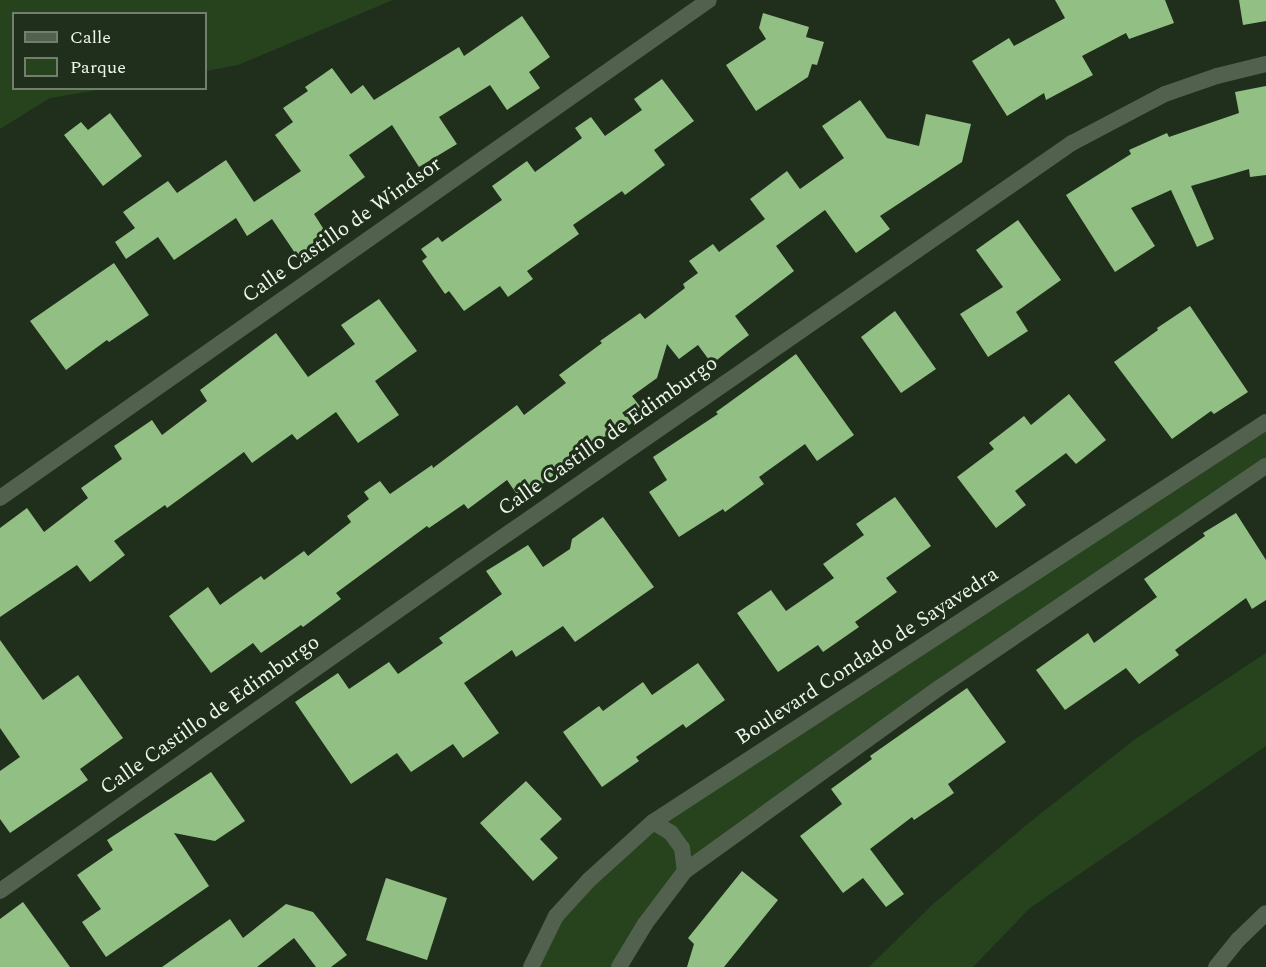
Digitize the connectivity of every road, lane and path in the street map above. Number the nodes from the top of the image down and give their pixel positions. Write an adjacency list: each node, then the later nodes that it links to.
1 (709, 0): 5 (street, Calle Castillo de Windsor)
2 (1266, 64): 8 (street, Calle Castillo de Edimburgo)
3 (1266, 422): 6 (street, Boulevard Condado de Sayavedra)
4 (1266, 466): 7 (street)
5 (0, 498)
6 (653, 822): 7 (street); 10 (street, Boulevard Condado de Sayavedra)
7 (684, 871): 11 (street)
8 (0, 891)
9 (1266, 913): 12 (street)
10 (531, 967)
11 (619, 967)
12 (1216, 967)

